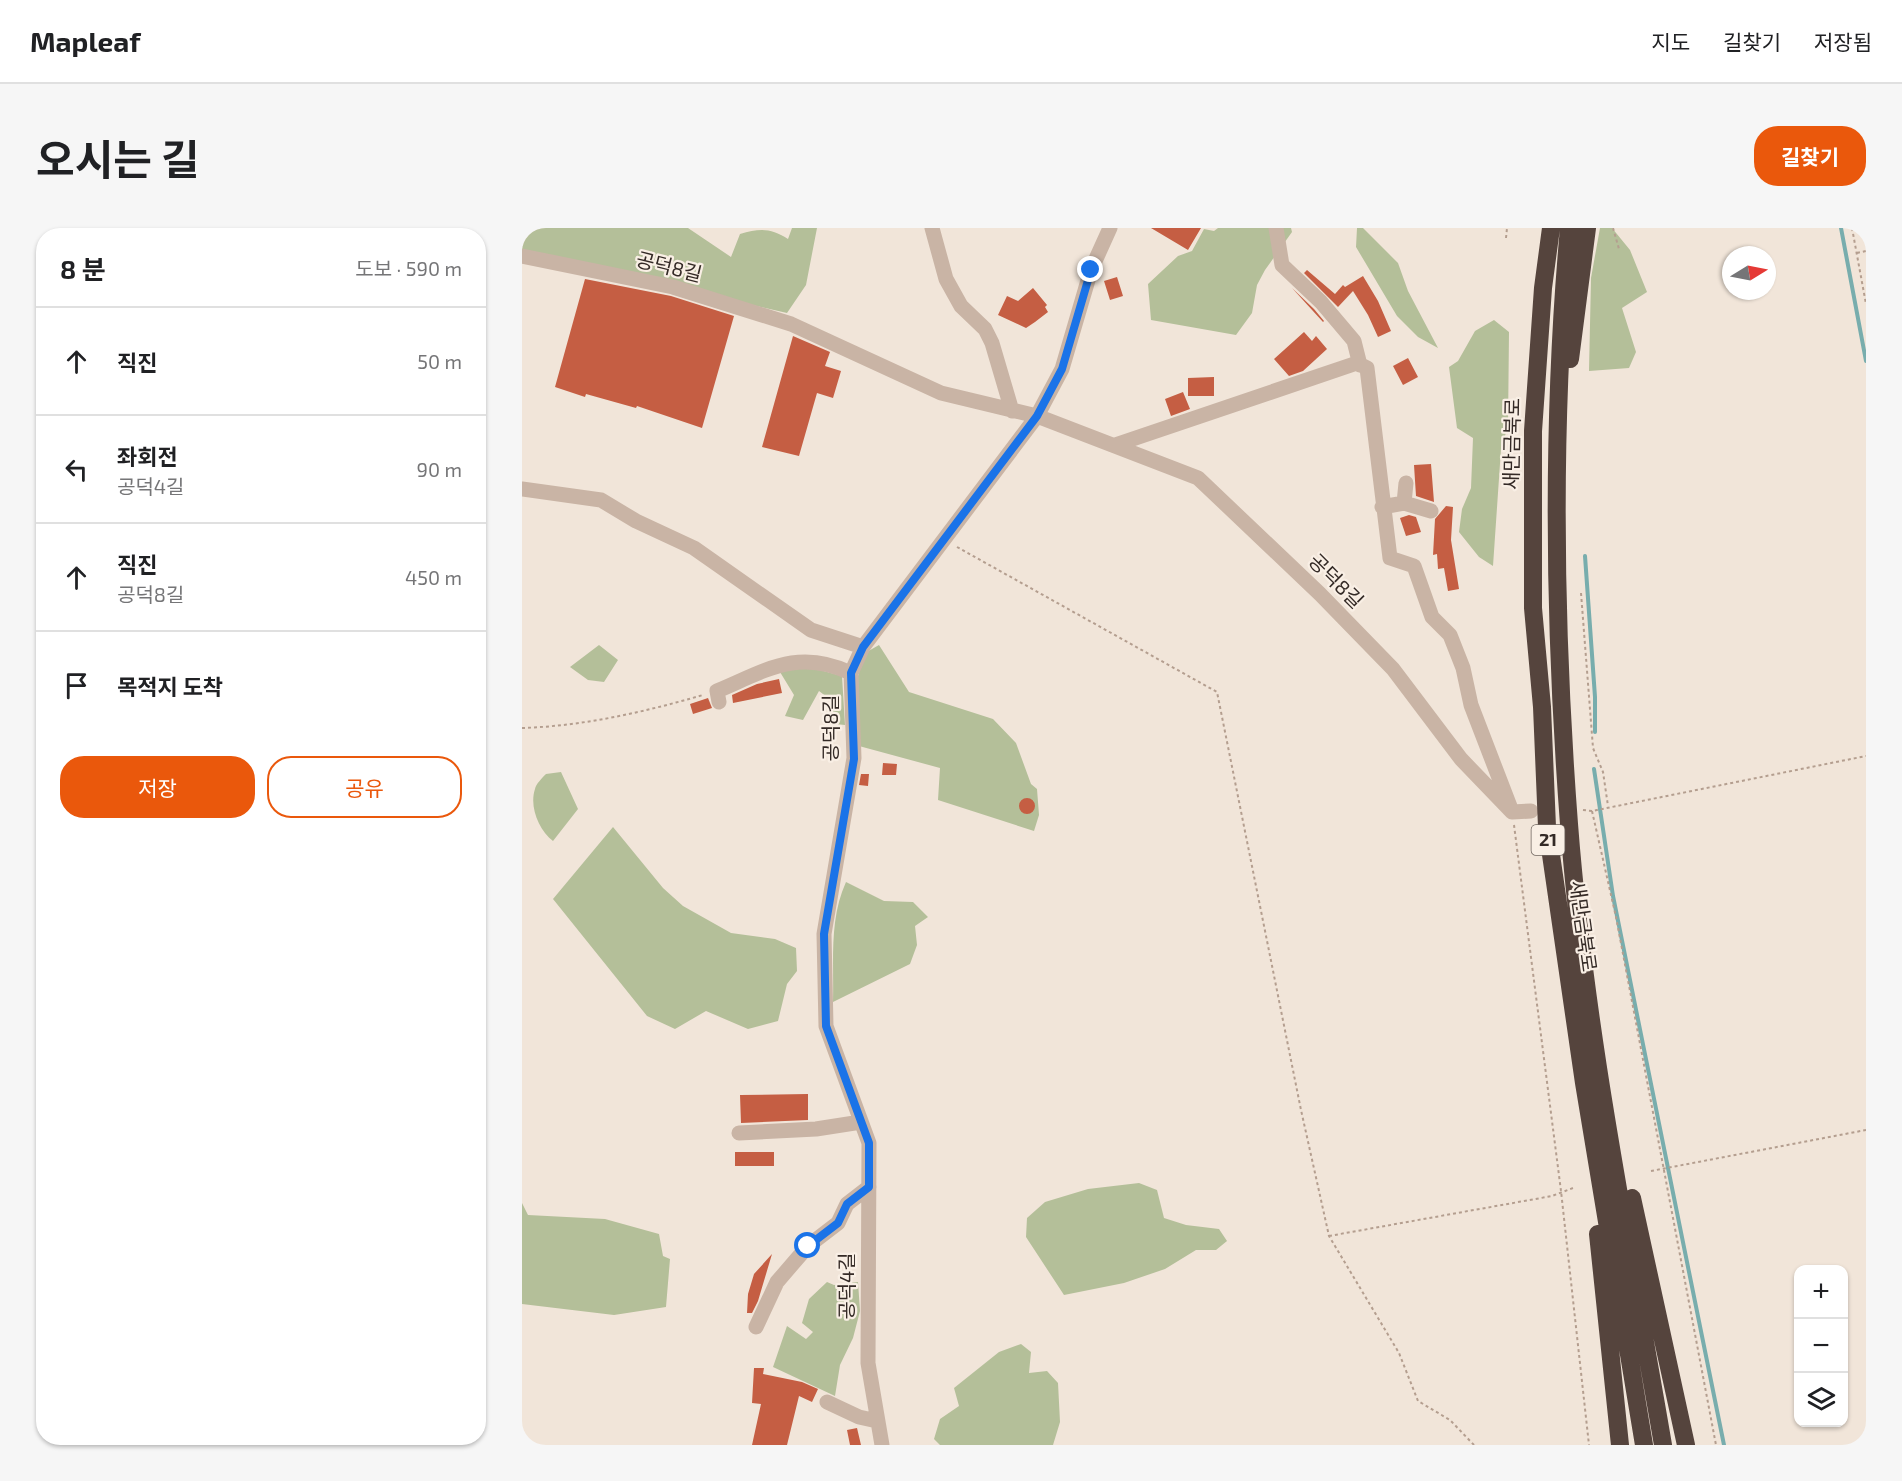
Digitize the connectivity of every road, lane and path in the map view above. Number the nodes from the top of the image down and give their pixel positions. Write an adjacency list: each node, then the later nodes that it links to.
1 (932, 228): 19 (street)
2 (1110, 228): 20 (street, 공덕8길)
3 (1276, 228): 18 (street)
4 (1507, 228): 11 (path)
5 (1539, 228): 16 (highway)
6 (1551, 228): 16 (highway, 새만금북로 / 21)
7 (1569, 228): 21 (highway, 새만금북로 / 21)
8 (1587, 228): 21 (highway)
9 (1613, 228): 12 (path)
10 (1852, 228): 14 (path)
11 (1506, 238)
12 (1619, 249)
13 (1866, 251): 14 (path)
14 (1857, 253): 17 (path)
15 (522, 256): 19 (street, 공덕8길)
16 (1543, 288): 41 (highway, 새만금북로 / 21)
17 (1866, 304)
18 (1360, 365): 22 (street); 26 (street)
19 (1012, 411): 20 (street, 공덕8길)
20 (1037, 416): 22 (street, 공덕8길); 28 (street, 공덕8길)
21 (1559, 438): 41 (highway, 새만금북로 / 21)
22 (1115, 445): 39 (street, 공덕8길)
23 (1406, 483): 25 (street)
24 (522, 489): 30 (street)
25 (1404, 503): 26 (street); 27 (street)
26 (1382, 507): 39 (street)
27 (1431, 510)
28 (944, 540): 30 (street, 공덕8길); 50 (path)
29 (1581, 593): 35 (path)
30 (863, 647): 31 (street, 공덕8길)
31 (851, 673): 32 (street); 40 (street, 공덕8길)
32 (718, 697): 33 (path)
33 (522, 728)
34 (1866, 756): 35 (path)
35 (1608, 806): 37 (path)
36 (1582, 810): 37 (path)
37 (1593, 810): 45 (path)
38 (1530, 811): 39 (street)
39 (1512, 812): 49 (path)
40 (826, 1026): 42 (street, 공덕4길)
41 (1592, 1082): 57 (highway); 58 (highway, 새만금북로 / 21); 59 (highway, 새만금북로 / 21); 60 (highway)
42 (861, 1122): 44 (street); 47 (street, 공덕4길)
43 (1866, 1130): 45 (path)
44 (739, 1133)
45 (1662, 1170): 46 (path); 61 (path)
46 (1651, 1171)
47 (869, 1187): 51 (street); 53 (street, 공덕4길)
48 (1573, 1188): 49 (path)
49 (1561, 1191): 50 (path); 56 (path)
50 (1329, 1236): 55 (path)
51 (756, 1327)
52 (827, 1402): 53 (street)
53 (878, 1421): 54 (street, 공덕4길)
54 (882, 1445)
55 (1474, 1445)
56 (1589, 1445)
57 (1620, 1445)
58 (1644, 1445)
59 (1663, 1445)
60 (1686, 1445)
61 (1716, 1445)

